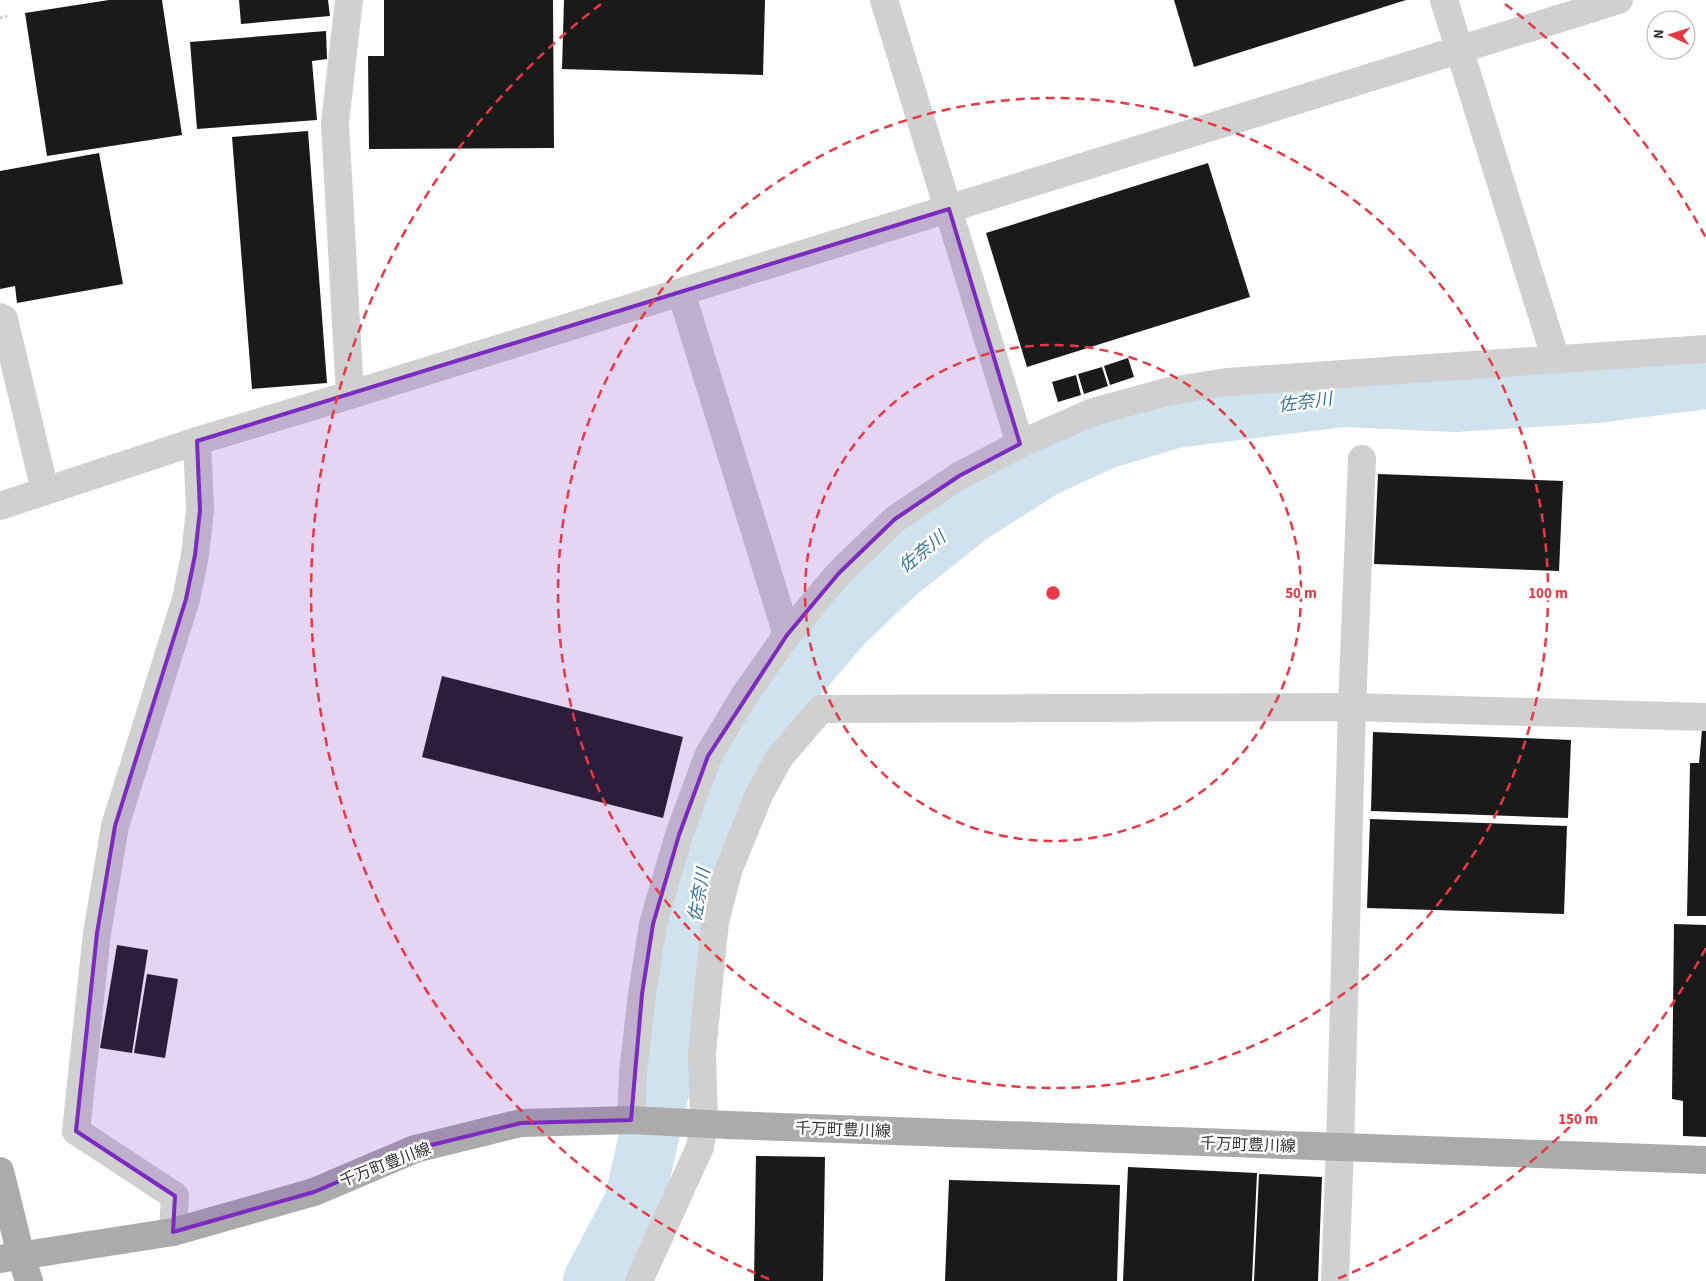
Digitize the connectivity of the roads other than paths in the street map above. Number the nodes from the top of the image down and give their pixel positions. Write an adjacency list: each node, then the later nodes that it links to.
1 (348, 0): 11 (street)
2 (884, 0): 6 (street)
3 (1444, 0): 5 (street)
4 (1619, 0): 5 (street)
5 (1460, 50): 6 (street); 10 (street)
6 (949, 209): 7 (street); 13 (street)
7 (681, 292): 11 (street); 17 (street)
8 (0, 317): 15 (street)
9 (1706, 349): 10 (street)
10 (1556, 360): 13 (street)
11 (350, 395): 12 (street)
12 (197, 441): 15 (street); 25 (street)
13 (1020, 444): 17 (street)
14 (1362, 459): 18 (street)
15 (46, 491): 16 (street)
16 (0, 506)
17 (787, 635): 20 (street)
18 (1352, 707): 19 (street); 21 (street); 22 (street)
19 (1706, 718)
20 (631, 1120): 21 (main road, 千万町豊川線); 25 (main road, 千万町豊川線)
21 (704, 1124): 22 (main road, 千万町豊川線); 27 (street)
22 (1340, 1147): 23 (main road, 千万町豊川線); 28 (street)
23 (1706, 1160)
24 (0, 1171): 26 (main road)
25 (173, 1232): 26 (main road, 千万町豊川線)
26 (16, 1266)
27 (639, 1281)
28 (1335, 1281)

